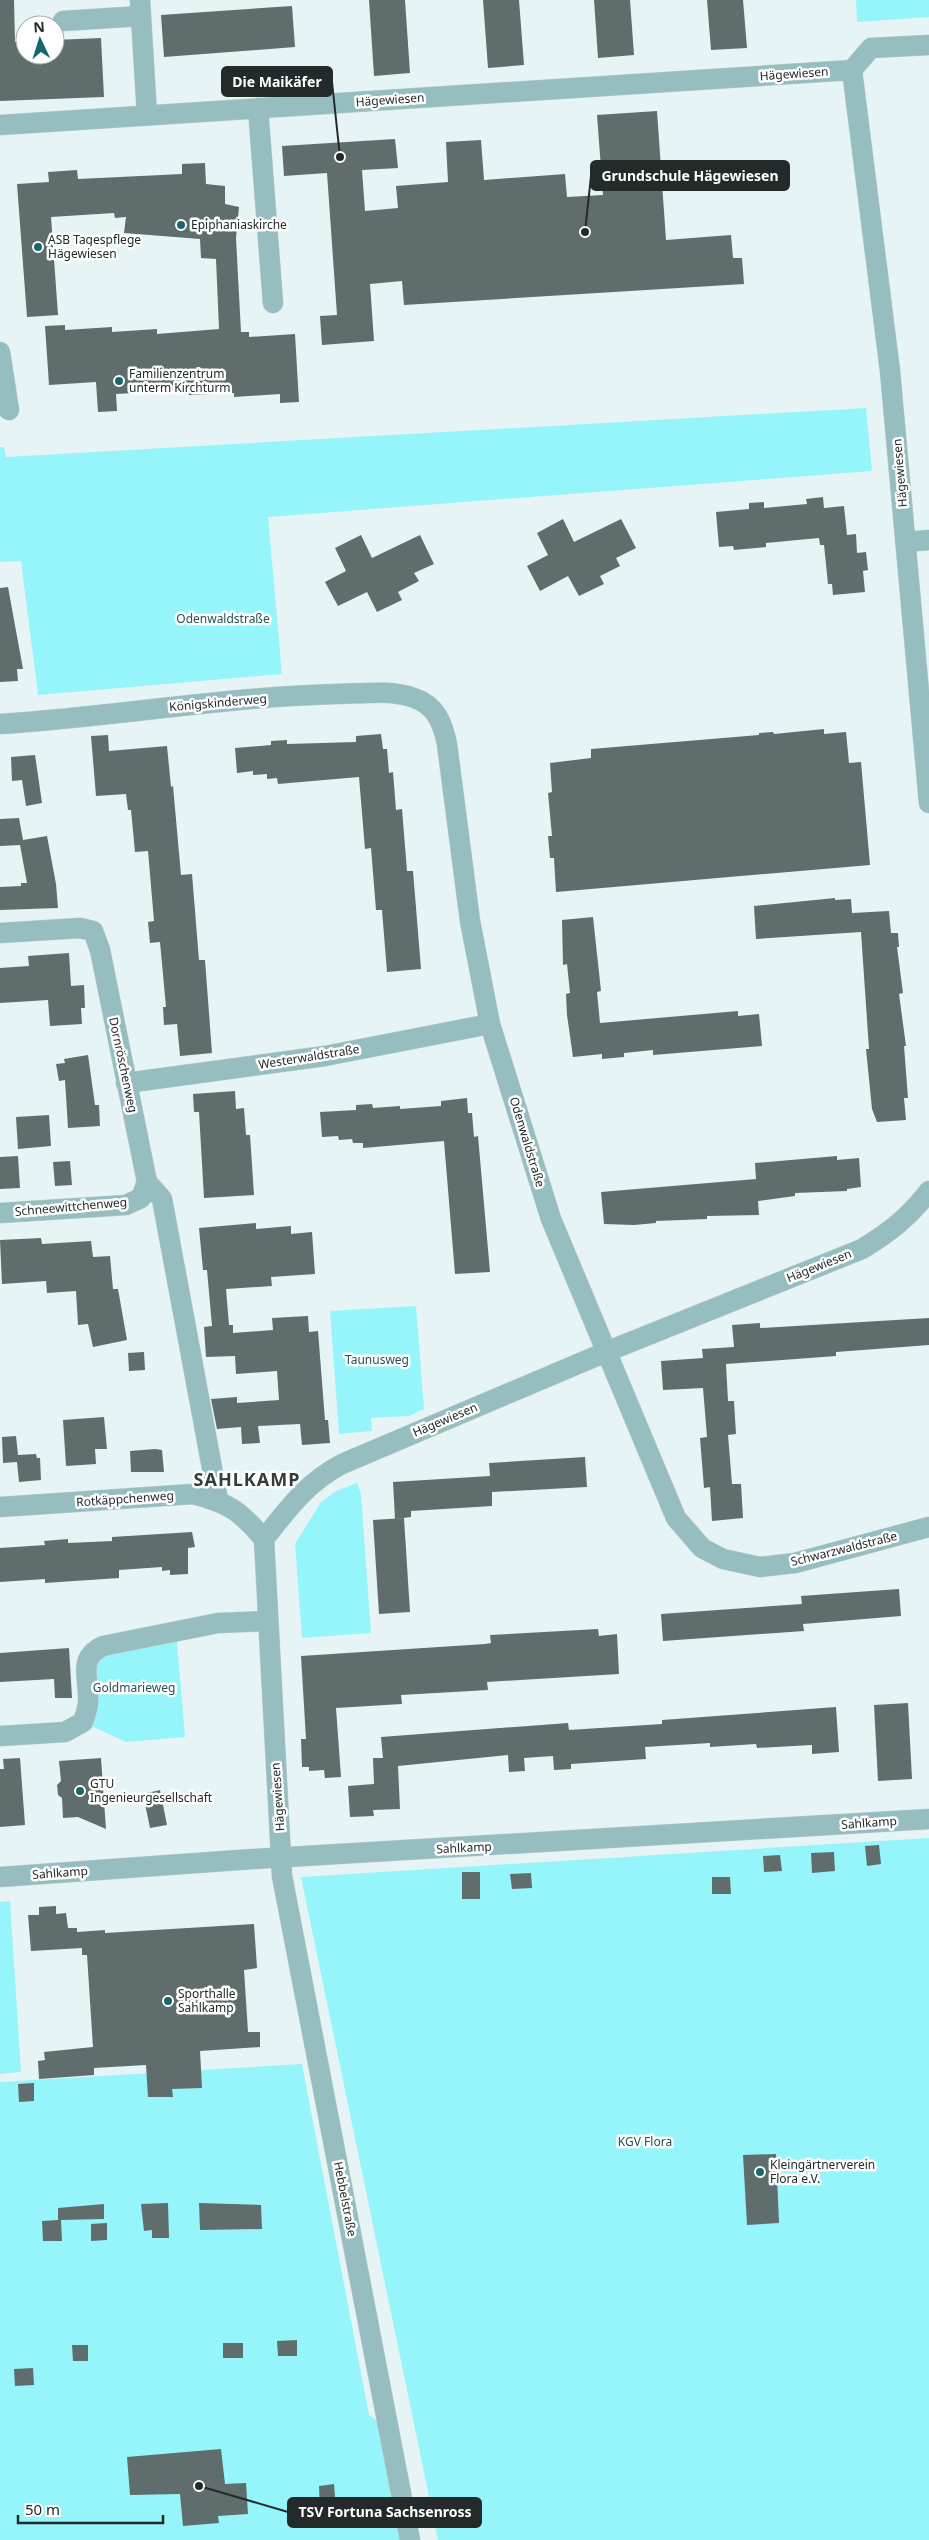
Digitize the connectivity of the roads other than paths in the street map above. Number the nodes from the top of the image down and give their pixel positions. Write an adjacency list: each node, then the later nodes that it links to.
1 (141, 8): 2 (street); 6 (street)
2 (65, 21)
3 (929, 44): 4 (street)
4 (852, 70): 5 (street, Hägewiesen); 12 (street, Hägewiesen)
5 (258, 108): 6 (street, Hägewiesen); 8 (street)
6 (147, 115): 7 (street, Hägewiesen)
7 (0, 125)
8 (273, 303)
9 (0, 352): 10 (street)
10 (9, 410)
11 (929, 540): 12 (street)
12 (906, 542): 15 (street, Hägewiesen)
13 (433, 710): 14 (street, Königskinderweg); 17 (street, Odenwaldstraße)
14 (0, 724)
15 (929, 800)
16 (0, 933): 18 (street, Dornröschenweg)
17 (490, 1024): 18 (street, Westerwaldstraße); 22 (street, Odenwaldstraße)
18 (126, 1082): 19 (street, Dornröschenweg)
19 (144, 1190): 21 (street, Schneewittchenweg); 23 (street)
20 (929, 1191): 22 (street, Hägewiesen)
21 (0, 1213)
22 (606, 1352): 26 (street, Hägewiesen); 27 (street, Odenwaldstraße)
23 (218, 1500): 24 (street, Rotkäppchenweg); 26 (street, Rotkäppchenweg)
24 (0, 1507)
25 (929, 1527): 27 (street, Schwarzwaldstraße)
26 (264, 1539): 28 (street, Hägewiesen)
27 (702, 1548)
28 (266, 1621): 29 (street); 31 (street, Hägewiesen)
29 (0, 1736)
30 (929, 1819): 31 (street, Sahlkamp)
31 (281, 1858): 32 (street, Sahlkamp); 33 (street, Hebbelstraße)
32 (0, 1877)
33 (410, 2540)

